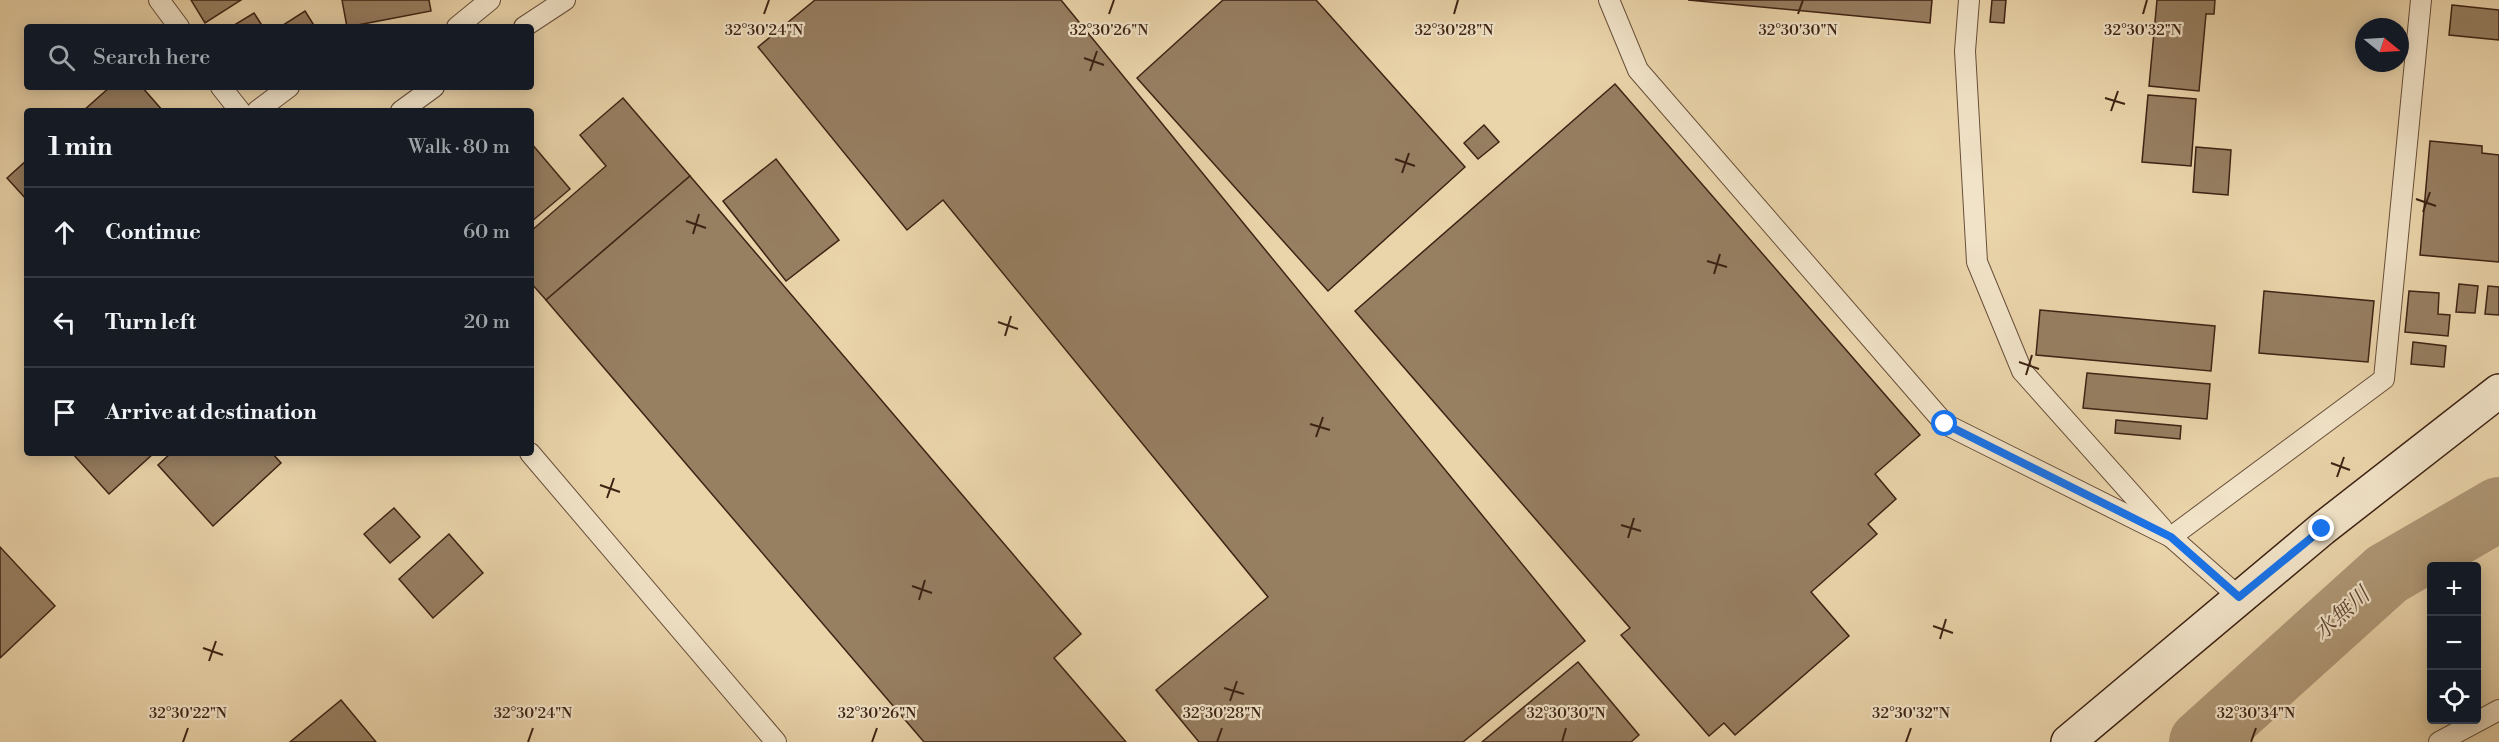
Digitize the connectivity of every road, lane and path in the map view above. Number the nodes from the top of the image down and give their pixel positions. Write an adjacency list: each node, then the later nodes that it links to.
1 (159, 0): 7 (lane)
2 (490, 0): 8 (lane)
3 (565, 0): 9 (lane)
4 (1609, 0): 18 (lane)
5 (1969, 0): 18 (lane)
6 (2421, 0): 18 (lane)
7 (176, 24)
8 (461, 24)
9 (529, 24)
10 (223, 90): 13 (lane)
11 (285, 90): 14 (lane)
12 (430, 90): 15 (lane)
13 (238, 108)
14 (261, 108)
15 (405, 108)
16 (2499, 391): 19 (street)
17 (533, 456): 21 (lane)
18 (2171, 537): 19 (lane)
19 (2239, 597): 22 (street)
20 (2499, 710): 23 (lane)
21 (776, 742)
22 (2068, 742)
23 (2439, 742)

